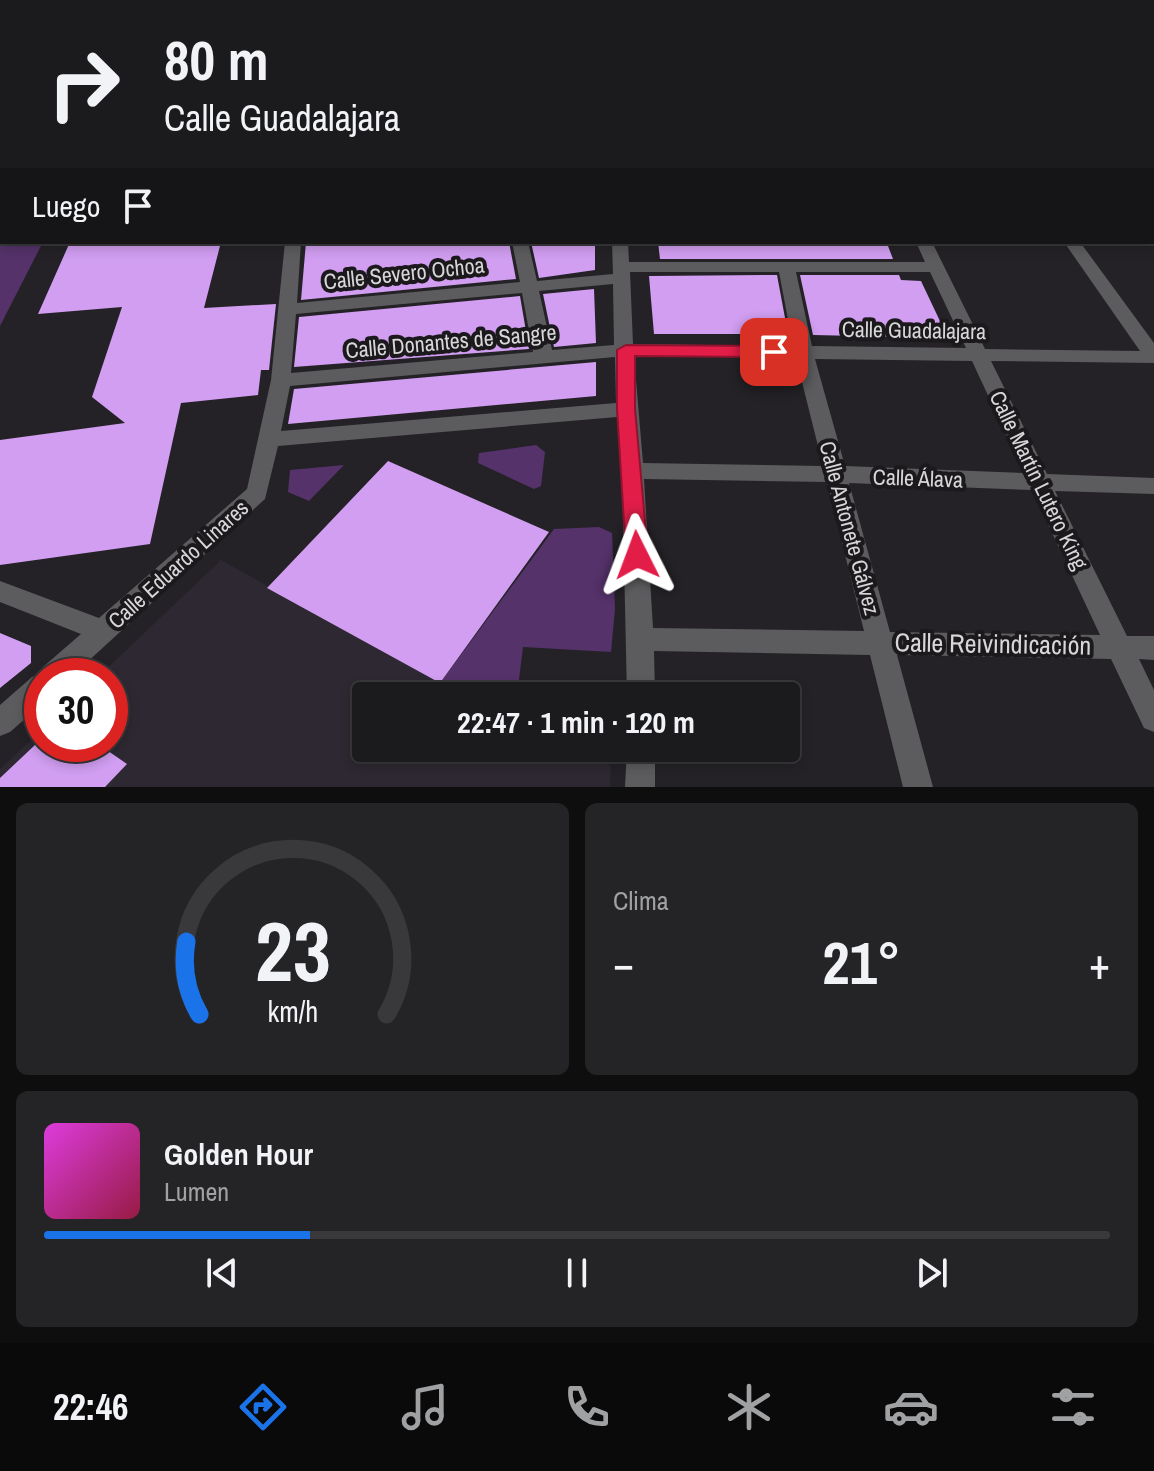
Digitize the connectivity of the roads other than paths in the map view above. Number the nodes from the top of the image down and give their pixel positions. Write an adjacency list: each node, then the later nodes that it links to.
1 (293, 244): 10 (street, Calle Eduardo Linares)
2 (520, 244): 9 (street)
3 (620, 244): 8 (street)
4 (925, 244): 7 (street, Calle Martín Lutero King)
5 (1073, 244): 15 (street)
6 (786, 267): 7 (street, Calle Severo Ochoa); 8 (street, Calle Severo Ochoa); 12 (street, Calle Antonete Gálvez)
7 (936, 267): 13 (street, Calle Martín Lutero King)
8 (622, 272): 9 (street, Calle Severo Ochoa); 11 (street)
9 (529, 285): 10 (street, Calle Severo Ochoa); 14 (street)
10 (288, 309): 16 (street, Calle Eduardo Linares)
11 (626, 350): 12 (street, Calle Guadalajara); 14 (street, Calle Donantes de Sangre); 17 (street)
12 (804, 352): 13 (street, Calle Guadalajara); 20 (street, Calle Antonete Gálvez)
13 (978, 354): 15 (street, Calle Guadalajara); 21 (street, Calle Martín Lutero King)
14 (544, 357): 16 (street, Calle Donantes de Sangre)
15 (1154, 357)
16 (281, 380): 18 (street, Calle Eduardo Linares)
17 (626, 409): 18 (street); 19 (street)
18 (271, 439): 24 (street, Calle Eduardo Linares)
19 (633, 471): 20 (street, Calle Álava); 25 (street)
20 (836, 474): 21 (street, Calle Álava); 26 (street, Calle Antonete Gálvez)
21 (1040, 483): 22 (street, Calle Álava); 27 (street, Calle Martín Lutero King)
22 (1154, 486)
23 (0, 591): 24 (street)
24 (103, 631): 29 (street, Calle Eduardo Linares)
25 (641, 639): 26 (street, Calle Reivindicación); 30 (street)
26 (880, 641): 27 (street, Calle Reivindicación); 36 (street, Calle Antonete Gálvez)
27 (1119, 647): 28 (street, Calle Reivindicación); 32 (street, Calle Martín Lutero King)
28 (1154, 648)
29 (73, 658)
30 (641, 682)
31 (24, 702): 33 (street)
32 (1154, 719)
33 (0, 723)
34 (641, 762): 35 (street)
35 (640, 787)
36 (918, 787)

